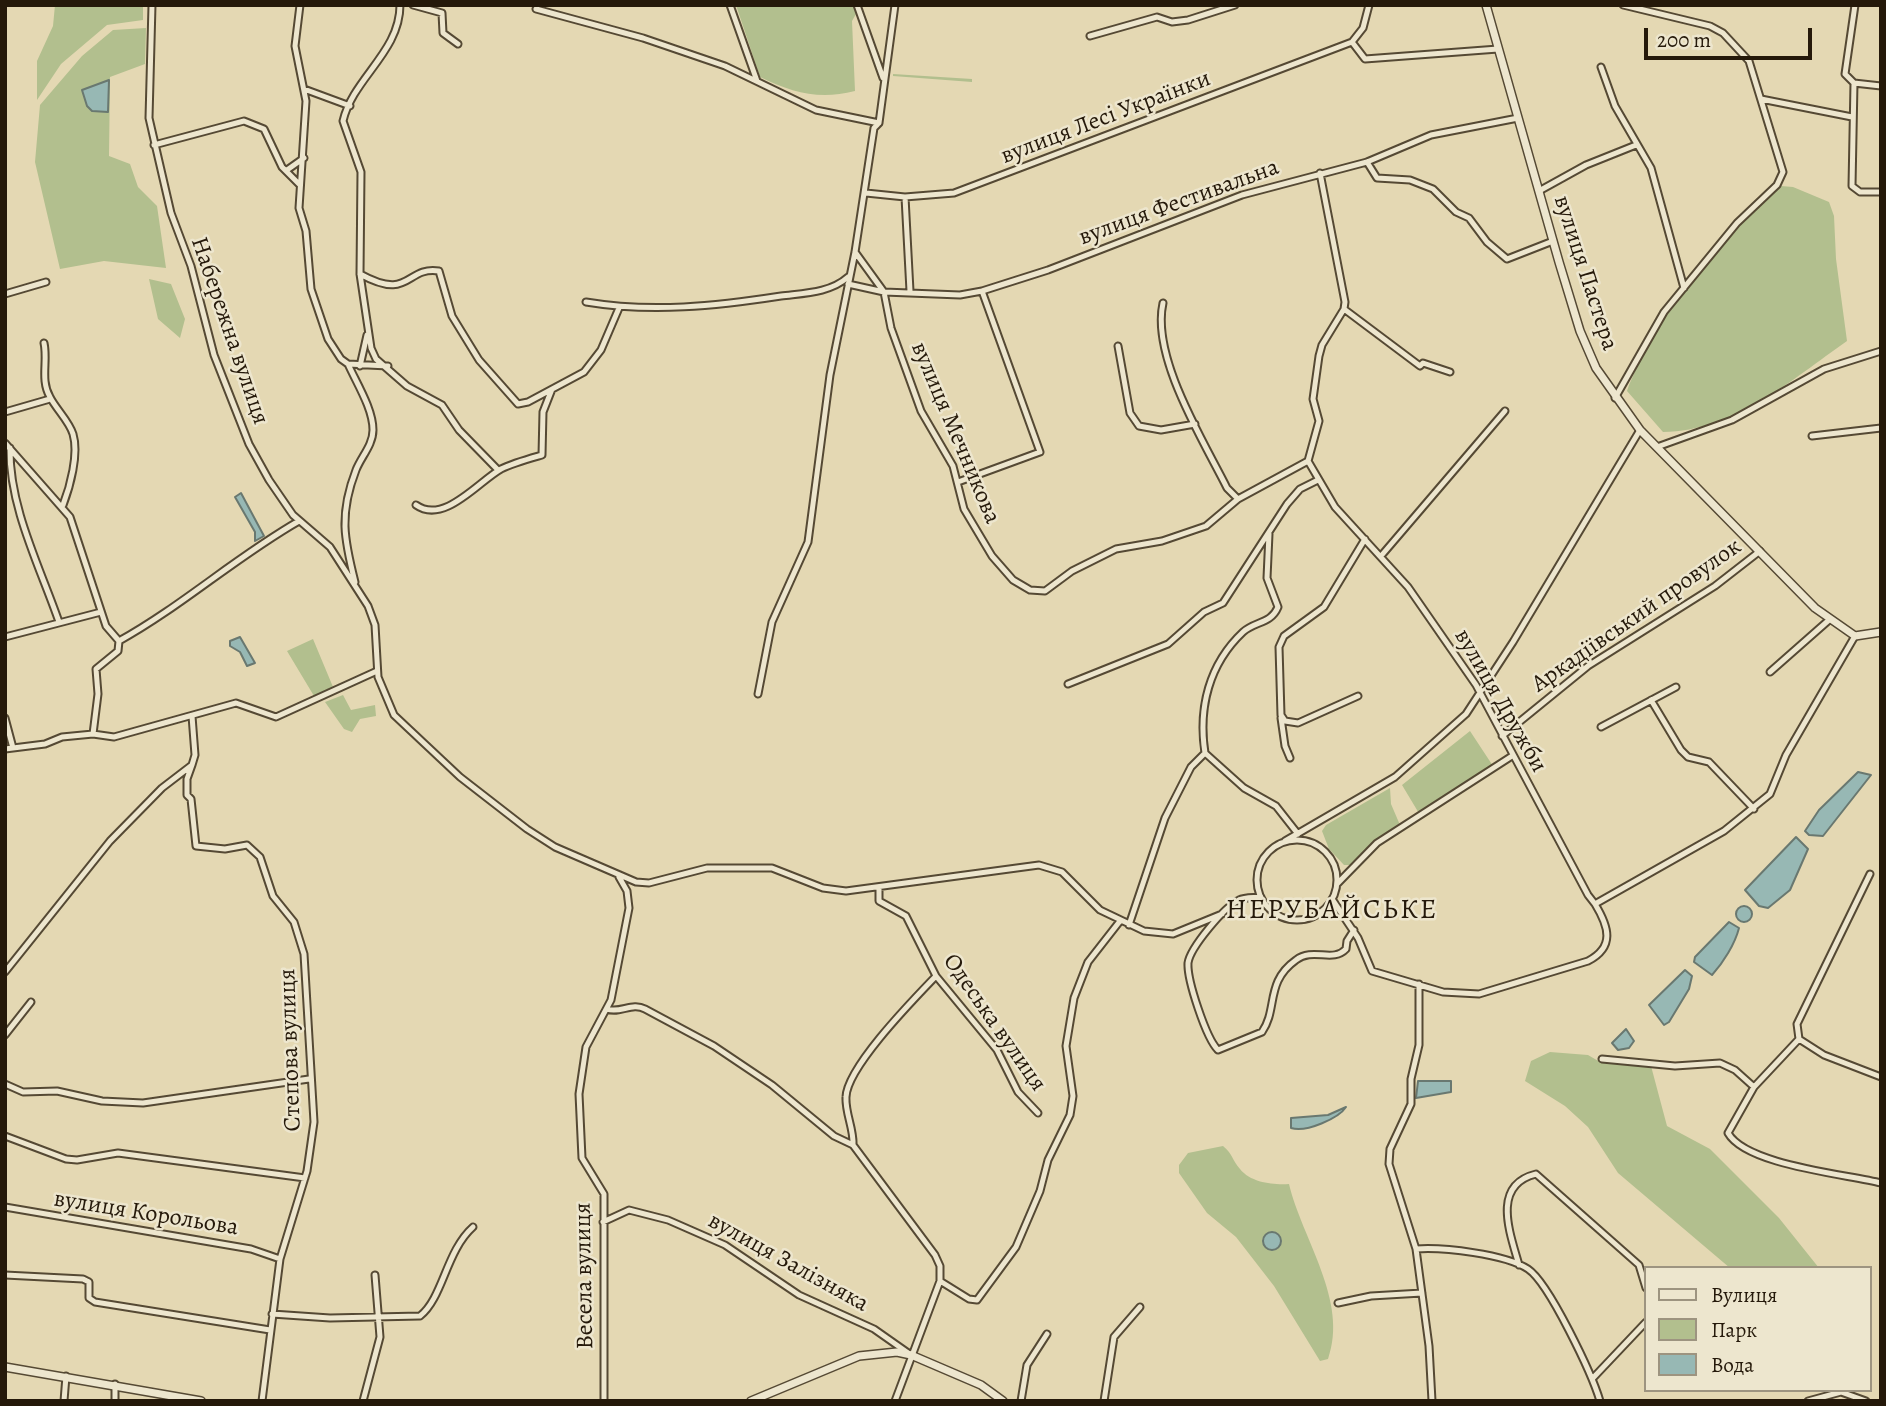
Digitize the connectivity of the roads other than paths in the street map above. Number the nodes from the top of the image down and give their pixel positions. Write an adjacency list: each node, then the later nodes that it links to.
1 (152, 5): 30 (street, Набережна вулиця)
2 (300, 5): 24 (street)
3 (400, 5): 26 (street)
4 (413, 5): 13 (street)
5 (730, 5): 20 (street)
6 (857, 5): 21 (street)
7 (895, 5): 21 (street)
8 (1235, 5): 15 (street)
9 (1368, 5): 16 (street)
10 (1486, 5): 18 (street, вулиця Пастера)
11 (1623, 5): 25 (street)
12 (1854, 5): 22 (street)
13 (429, 6): 17 (street)
14 (536, 9): 20 (street)
15 (1090, 36)
16 (1352, 42): 18 (street); 40 (street, вулиця Лесі Українки)
17 (458, 44)
18 (1498, 49): 28 (street, вулиця Пастера)
19 (1601, 67): 31 (street)
20 (757, 81): 29 (street)
21 (884, 81): 29 (street)
22 (1854, 83): 23 (street); 27 (street)
23 (1881, 86)
24 (304, 89): 26 (street); 32 (street)
25 (1761, 99): 27 (street); 46 (street)
26 (350, 106): 43 (street)
27 (1852, 117): 39 (street)
28 (1518, 118): 33 (street, вулиця Фестивальна); 37 (street, вулиця Пастера)
29 (879, 123): 38 (street)
30 (154, 145): 34 (street); 82 (street, Набережна вулиця)
31 (1636, 145): 37 (street); 46 (street)
32 (304, 158): 34 (street); 36 (street)
33 (1367, 162): 35 (street, вулиця Фестивальна); 41 (street)
34 (287, 170): 36 (street)
35 (1320, 173): 47 (street, вулиця Фестивальна); 54 (street)
36 (299, 184): 59 (street)
37 (1539, 191): 41 (street, вулиця Пастера)
38 (866, 192): 40 (street, вулиця Лесі Українки); 42 (street)
39 (1881, 192)
40 (905, 197): 48 (street)
41 (1553, 240): 64 (street, вулиця Пастера)
42 (855, 252): 44 (street); 49 (street)
43 (360, 274): 55 (street); 63 (street)
44 (848, 281): 49 (street, вулиця Фестивальна); 53 (street); 99 (street)
45 (46, 282): 50 (street)
46 (1684, 288): 64 (street)
47 (982, 290): 48 (street, вулиця Фестивальна); 78 (street)
48 (910, 291): 49 (street, вулиця Фестивальна)
49 (884, 292): 78 (street, вулиця Мечникова)
50 (5, 294)
51 (586, 302): 53 (street)
52 (1163, 303): 68 (street)
53 (619, 307): 63 (street)
54 (1344, 309): 62 (street); 75 (street)
55 (368, 329): 60 (street); 61 (street)
56 (44, 343): 65 (street)
57 (1118, 346): 68 (street)
58 (1881, 351): 73 (street)
59 (348, 364): 60 (street); 87 (street)
60 (360, 366): 61 (street)
61 (388, 366): 76 (street)
62 (1450, 372)
63 (552, 388): 76 (street)
64 (1615, 398): 70 (street, вулиця Пастера)
65 (50, 399): 67 (street); 80 (street)
66 (1505, 411): 86 (street)
67 (5, 412)
68 (1195, 424): 79 (street)
69 (1881, 428): 71 (street)
70 (1640, 430): 73 (street, вулиця Пастера); 101 (street)
71 (1812, 436)
72 (5, 443): 74 (street)
73 (1657, 447): 85 (street, вулиця Пастера)
74 (10, 448): 80 (street); 90 (street)
75 (1308, 461): 77 (street, вулиця Дружби); 79 (street, вулиця Мечникова)
76 (498, 470): 81 (street)
77 (1318, 480): 83 (street); 84 (street, вулиця Дружби)
78 (958, 482): 79 (street, вулиця Мечникова)
79 (1238, 499)
80 (63, 505): 88 (street)
81 (416, 505)
82 (299, 521): 87 (street, Набережна вулиця); 94 (street)
83 (1269, 534): 97 (street); 111 (street)
84 (1365, 539): 86 (street, вулиця Дружби); 103 (street)
85 (1760, 551): 89 (street, вулиця Пастера); 108 (street, Аркадіївський провулок)
86 (1381, 556): 101 (street, вулиця Дружби)
87 (355, 586): 95 (street, Набережна вулиця)
88 (101, 612): 90 (street); 94 (street)
89 (1829, 620): 92 (street, вулиця Пастера); 96 (street)
90 (59, 622): 93 (street)
91 (1881, 632): 92 (street)
92 (1855, 636): 115 (street)
93 (5, 637)
94 (119, 641): 107 (street)
95 (377, 671): 104 (street); 118 (street, Набережна вулиця)
96 (1770, 672)
97 (1069, 684)
98 (1676, 687): 102 (street)
99 (758, 694)
100 (1357, 696): 103 (street)
101 (1479, 696): 108 (street, вулиця Дружби); 116 (street)
102 (1651, 699): 106 (street); 115 (street)
103 (1281, 715): 113 (street)
104 (192, 716): 107 (street); 114 (street)
105 (5, 718): 109 (street)
106 (1601, 727)
107 (93, 734): 109 (street)
108 (1502, 736): 112 (street, вулиця Дружби)
109 (13, 748): 110 (street)
110 (5, 749)
111 (1205, 753): 116 (street); 129 (street)
112 (1512, 756): 121 (street); 126 (street, вулиця Дружби)
113 (1290, 758)
114 (192, 765): 133 (street); 142 (street, Степова вулиця)
115 (1754, 808): 126 (street)
116 (1298, 834): 117 (street)
117 (1285, 841): 121 (street); 124 (street)
118 (617, 874): 120 (street, Набережна вулиця); 123 (street)
119 (1870, 874): 139 (street)
120 (636, 882): 122 (street); 123 (street)
121 (1337, 884): 125 (street)
122 (879, 889): 128 (street); 134 (street, Одеська вулиця)
123 (627, 891): 137 (street, Весела вулиця)
124 (1261, 897): 125 (street); 127 (street)
125 (1332, 900): 130 (street)
126 (1595, 904): 135 (street, вулиця Дружби)
127 (1222, 915): 129 (street); 132 (street)
128 (1120, 921): 129 (street); 158 (street)
129 (1129, 925)
130 (1353, 934): 131 (street); 132 (street)
131 (1360, 946): 132 (street); 135 (street)
132 (1346, 949)
133 (5, 972)
134 (936, 976): 145 (street, Одеська вулиця); 147 (street)
135 (1419, 984): 153 (street)
136 (31, 1002): 138 (street)
137 (607, 1009): 147 (street); 151 (street, Весела вулиця)
138 (5, 1035)
139 (1799, 1039): 141 (street); 144 (street)
140 (1602, 1059): 144 (street)
141 (1881, 1077)
142 (309, 1079): 143 (street); 148 (street, Степова вулиця)
143 (5, 1084)
144 (1754, 1087): 149 (street)
145 (1038, 1113)
146 (5, 1136): 148 (street)
147 (853, 1145): 158 (street)
148 (305, 1178): 154 (street, Степова вулиця)
149 (1881, 1182)
150 (5, 1208): 154 (street, вулиця Корольова)
151 (603, 1222): 168 (street, вулиця Залізняка); 181 (street, Весела вулиця)
152 (473, 1227): 164 (street)
153 (1416, 1248): 155 (street); 160 (street)
154 (279, 1259): 163 (street, Степова вулиця)
155 (1519, 1265): 159 (street); 171 (street)
156 (5, 1275): 166 (street)
157 (375, 1275): 164 (street)
158 (940, 1281): 168 (street)
159 (1644, 1281)
160 (1422, 1293): 161 (street); 187 (street)
161 (1338, 1303)
162 (1140, 1307): 186 (street)
163 (272, 1314): 164 (street); 166 (street, Степова вулиця)
164 (380, 1318): 180 (street)
165 (1644, 1324): 171 (street)
166 (270, 1330): 179 (street, Степова вулиця)
167 (1047, 1334): 185 (street)
168 (911, 1355): 182 (street); 183 (street); 184 (street)
169 (5, 1367): 170 (street)
170 (66, 1376): 172 (street); 177 (street)
171 (1593, 1378): 188 (street)
172 (115, 1384): 175 (street); 178 (street)
173 (1838, 1392): 189 (street)
174 (1844, 1392): 190 (street)
175 (158, 1397): 176 (street)
176 (195, 1400)
177 (64, 1401)
178 (115, 1401)
179 (262, 1401)
180 (363, 1401)
181 (604, 1401)
182 (751, 1401)
183 (895, 1401)
184 (1003, 1401)
185 (1021, 1401)
186 (1104, 1401)
187 (1432, 1401)
188 (1600, 1401)
189 (1808, 1401)
190 (1866, 1401)

